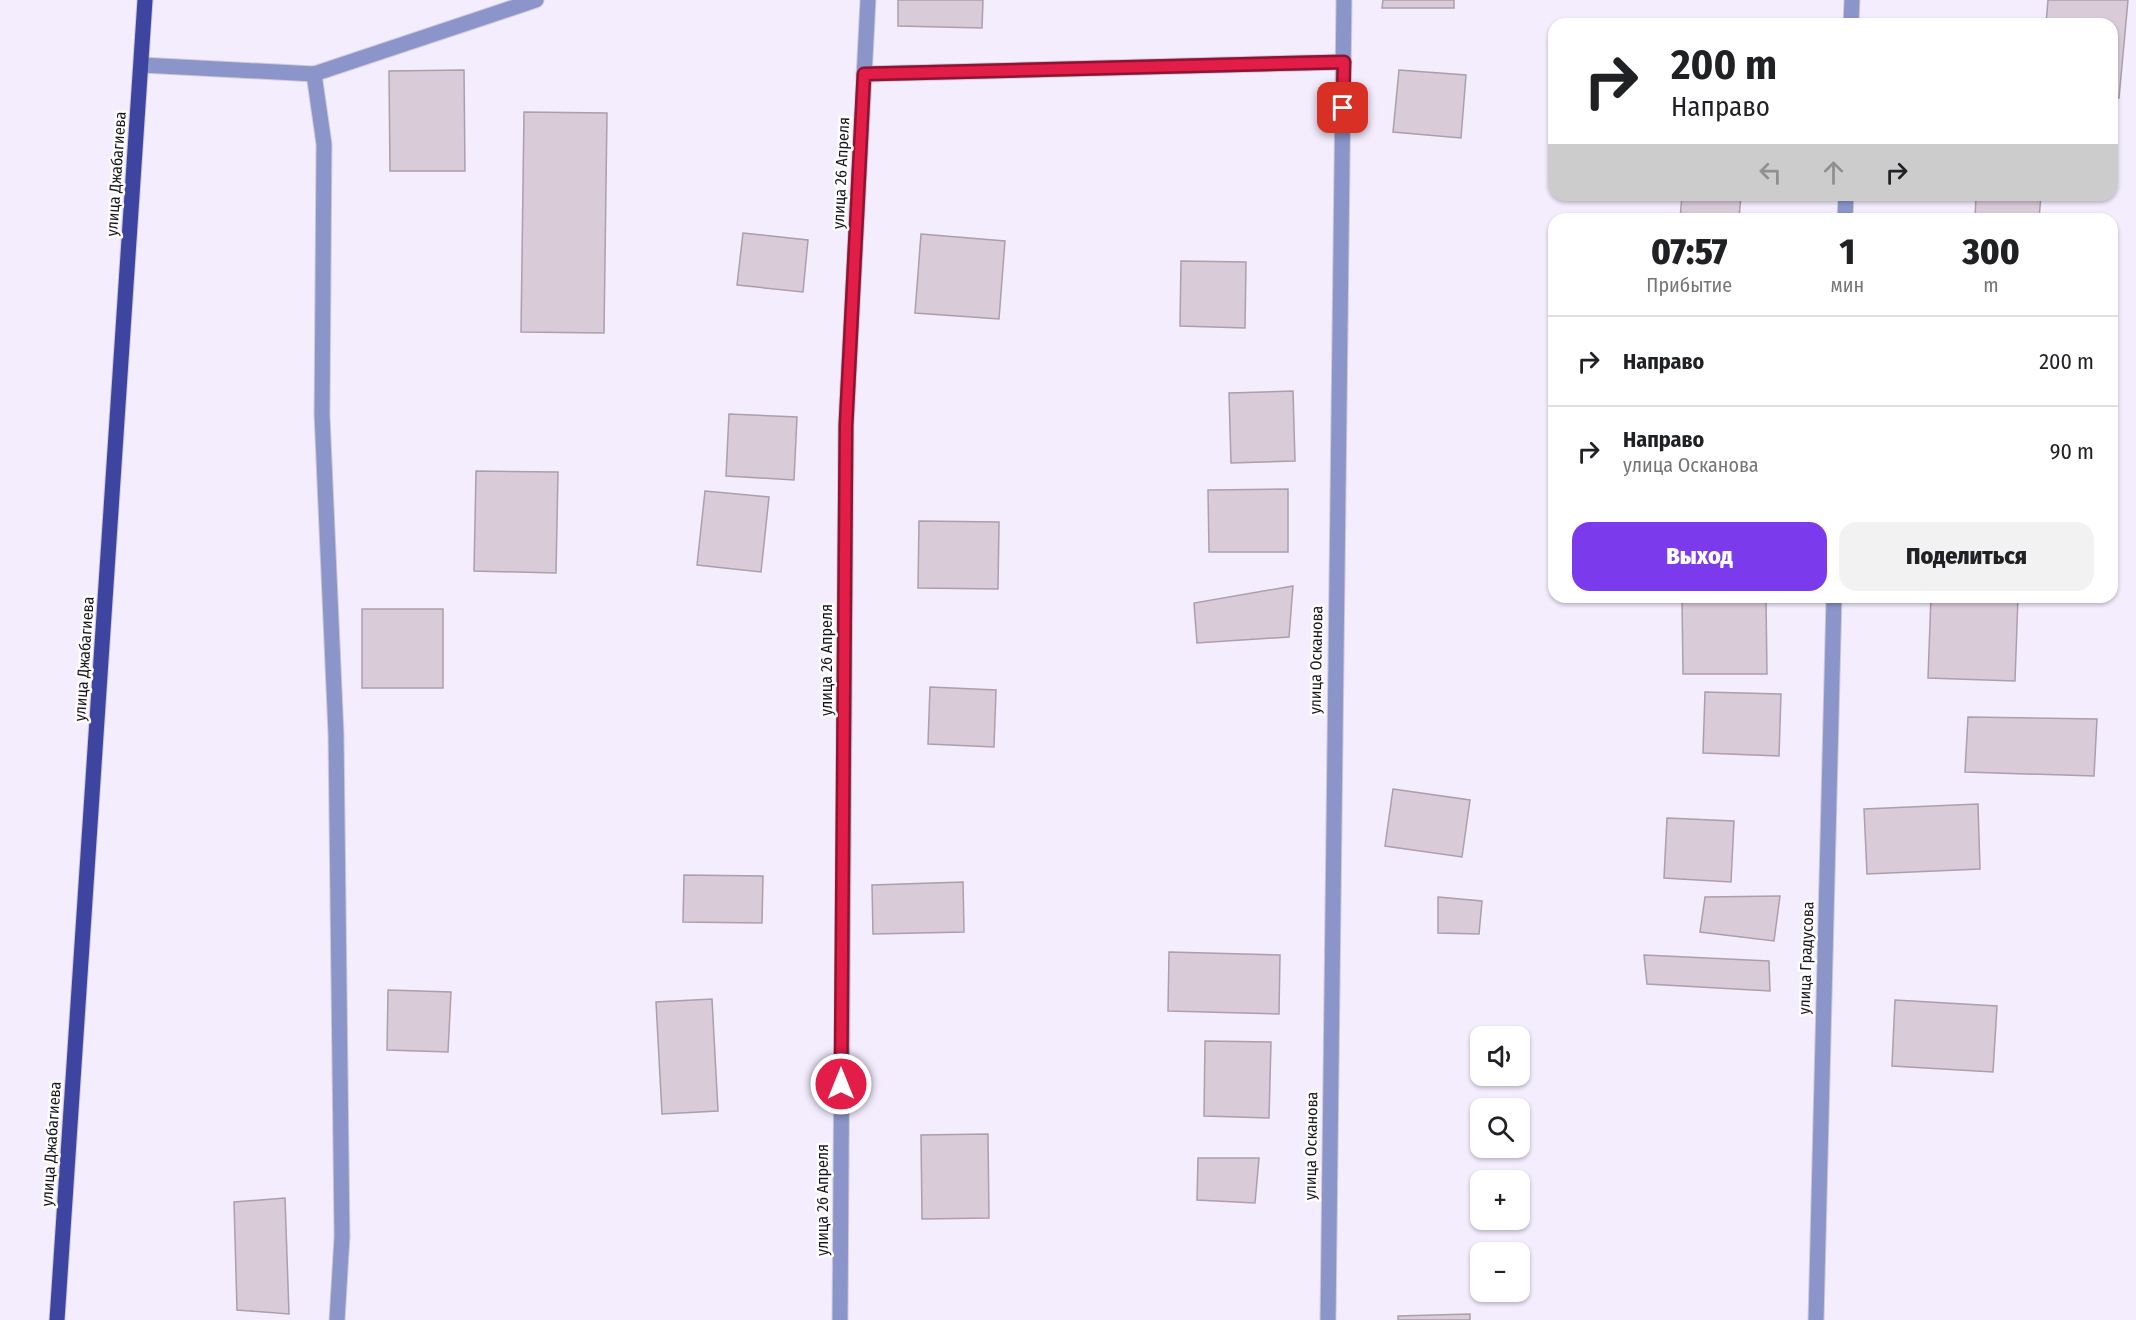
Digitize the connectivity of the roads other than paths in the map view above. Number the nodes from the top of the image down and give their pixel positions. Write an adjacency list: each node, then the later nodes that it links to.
1 (145, 0): 8 (main road, улица Джабагиева)
2 (536, 0): 9 (street)
3 (868, 0): 10 (street, улица 26 Апреля)
4 (1344, 0): 7 (street, улица Осканова)
5 (1852, 0): 6 (street)
6 (1851, 18)
7 (1344, 62): 10 (street); 15 (street, улица Осканова)
8 (142, 65): 9 (street); 12 (main road, улица Джабагиева)
9 (314, 74): 13 (street)
10 (864, 74): 14 (street, улица 26 Апреля)
11 (1834, 603): 16 (street, улица Градусова)
12 (57, 1320)
13 (337, 1320)
14 (840, 1320)
15 (1328, 1320)
16 (1816, 1320)

